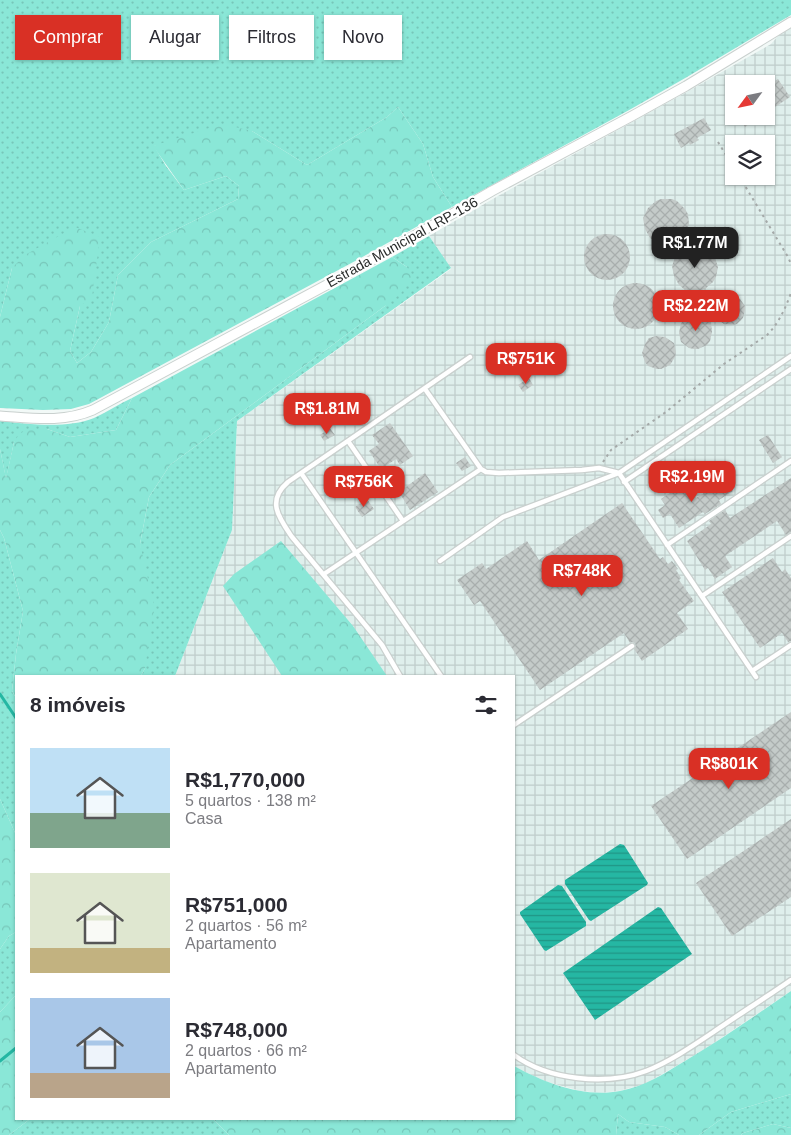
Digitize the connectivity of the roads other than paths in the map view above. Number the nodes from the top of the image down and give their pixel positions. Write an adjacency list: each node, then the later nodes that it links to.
1 (791, 22): 6 (street, Estrada Municipal LRP-136)
2 (791, 356): 11 (lane)
3 (470, 358): 5 (lane)
4 (791, 369): 12 (lane)
5 (425, 389): 7 (lane); 9 (lane)
6 (0, 416)
7 (348, 441): 10 (lane); 13 (lane)
8 (791, 461): 15 (lane)
9 (481, 469): 11 (lane); 13 (lane)
10 (301, 473): 16 (lane); 18 (lane)
11 (618, 473): 12 (lane); 17 (lane)
12 (624, 482): 15 (lane)
13 (403, 521): 16 (lane)
14 (791, 536): 19 (lane)
15 (667, 545): 19 (lane)
16 (356, 553): 18 (lane); 24 (lane)
17 (440, 560)
18 (324, 574): 23 (lane)
19 (702, 596): 22 (lane)
20 (791, 645): 22 (lane)
21 (632, 646): 26 (lane)
22 (752, 671): 25 (lane)
23 (399, 675)
24 (440, 675)
25 (756, 677)
26 (515, 724)
27 (791, 980): 28 (lane)
28 (515, 1056)

